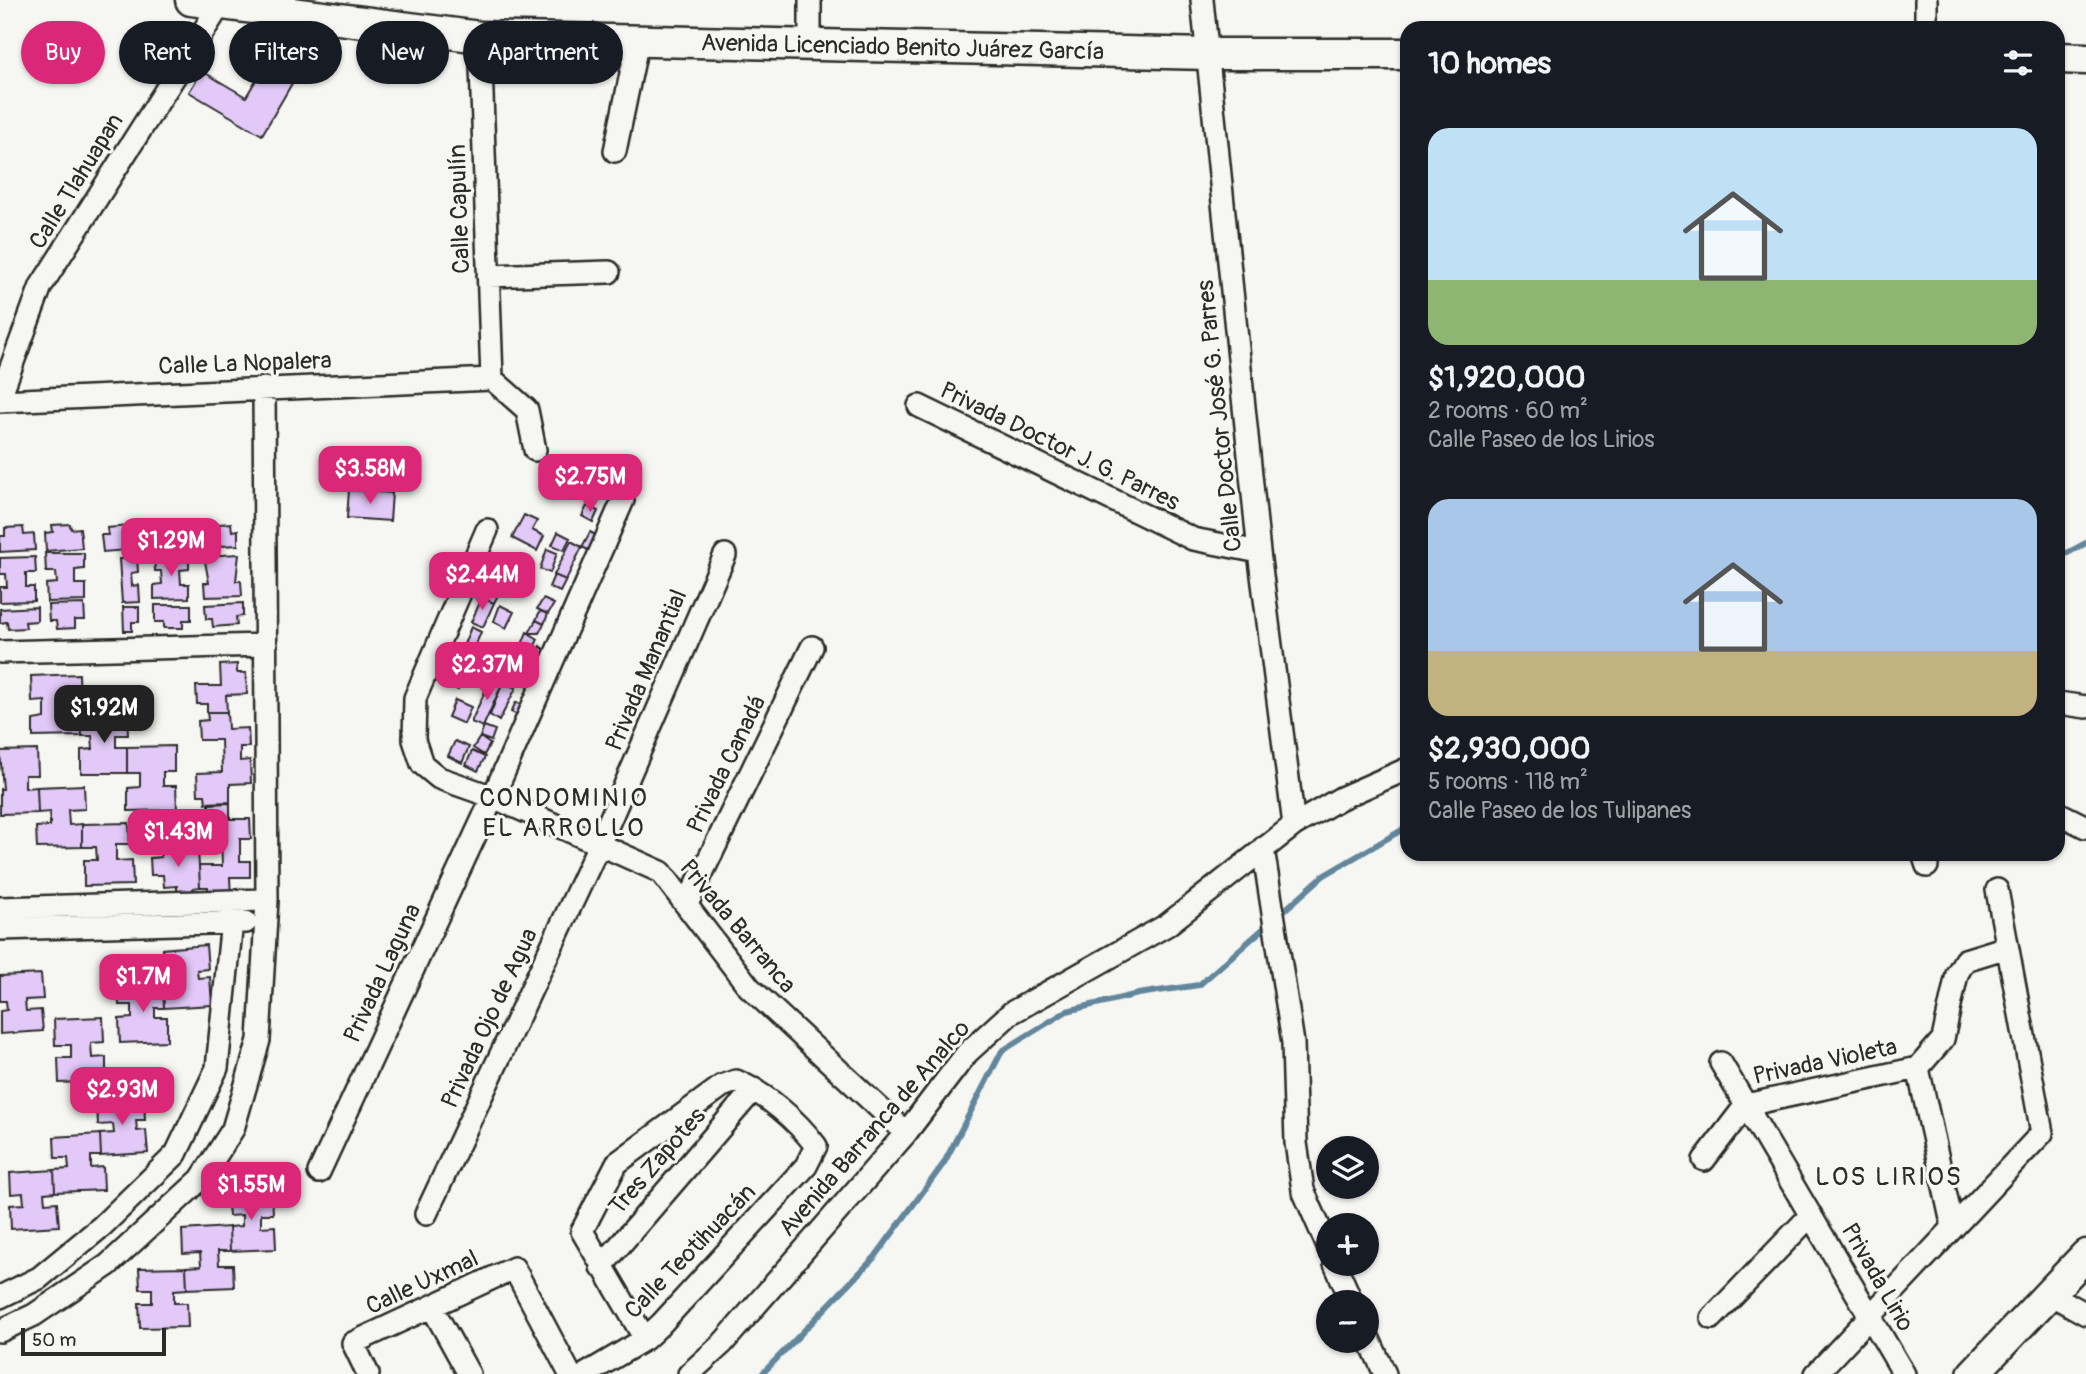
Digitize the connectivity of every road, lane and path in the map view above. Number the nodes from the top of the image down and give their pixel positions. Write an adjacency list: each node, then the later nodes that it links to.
1 (810, 0): 9 (street)
2 (1202, 0): 10 (street, Calle Doctor José G. Parres)
3 (1926, 0): 5 (street)
4 (206, 2): 6 (main road, Avenida Licenciado Benito Juárez García); 20 (street, Calle Tlahuapan)
5 (1926, 21)
6 (463, 35)
7 (623, 40): 8 (main road, Avenida Licenciado Benito Juárez García)
8 (638, 40): 9 (main road, Avenida Licenciado Benito Juárez García); 15 (street)
9 (810, 45): 10 (main road, Avenida Licenciado Benito Juárez García)
10 (1208, 54): 11 (main road, Avenida Licenciado Benito Juárez García); 25 (street, Calle Doctor José G. Parres)
11 (1400, 54)
12 (2065, 58): 13 (main road)
13 (2086, 58)
14 (482, 84): 17 (street, Calle Capulín)
15 (615, 151)
16 (609, 272): 17 (street)
17 (488, 276): 18 (street, Calle Capulín)
18 (492, 379): 19 (street, Calle La Nopalera); 22 (street)
19 (264, 388): 20 (street, Calle La Nopalera); 27 (street)
20 (0, 399)
21 (919, 406): 25 (street, Privada Doctor J. G. Parres)
22 (535, 450)
23 (622, 499): 33 (street, Privada Laguna)
24 (487, 530): 33 (street, Privada Barranca)
25 (1259, 552): 35 (street, Calle Doctor José G. Parres)
26 (724, 555): 37 (street, Privada Manantial)
27 (266, 645): 29 (street); 40 (street)
28 (813, 648): 42 (street, Privada Canadá)
29 (0, 652)
30 (2065, 704): 31 (street)
31 (2086, 707)
32 (1400, 772): 35 (street, Avenida Barranca de Analco)
33 (493, 797): 37 (street, Privada Barranca); 54 (street, Privada Laguna)
34 (2065, 816): 36 (street)
35 (1294, 825): 38 (street, Avenida Barranca de Analco)
36 (2086, 827)
37 (599, 845): 42 (street, Privada Barranca); 55 (street, Privada Ojo de Agua)
38 (1263, 848): 52 (street, Avenida Barranca de Analco); 57 (street)
39 (1997, 890): 47 (street)
40 (267, 900): 41 (street); 44 (street)
41 (234, 901): 43 (street); 45 (street)
42 (687, 904): 52 (street, Privada Barranca)
43 (0, 908)
44 (265, 922): 45 (street); 67 (street)
45 (234, 923): 46 (street); 62 (street)
46 (0, 929)
47 (2007, 947): 49 (street, Privada Violeta); 58 (street)
48 (1721, 1063): 51 (street, Privada Lirio)
49 (1918, 1068): 51 (street, Privada Violeta); 58 (street)
50 (754, 1089): 60 (street, Tres Zapotes); 60 (street); 68 (street, Calle Teotihuacán)
51 (1746, 1105): 53 (street); 56 (street, Privada Lirio)
52 (906, 1133): 74 (street, Avenida Barranca de Analco)
53 (1704, 1160)
54 (319, 1172)
55 (426, 1214)
56 (1811, 1215): 65 (street, Privada Lirio); 66 (street)
57 (1316, 1220)
58 (1953, 1228): 65 (street)
59 (2086, 1255): 61 (main road)
60 (601, 1267): 68 (street)
61 (2050, 1294): 64 (street); 78 (main road)
62 (0, 1297)
63 (432, 1307): 70 (street, Calle Uxmal); 71 (street); 72 (street, Calle Uxmal)
64 (2086, 1314)
65 (1870, 1317): 76 (street); 77 (street, Privada Lirio)
66 (1712, 1318)
67 (0, 1331)
68 (645, 1339): 73 (street, Calle Teotihuacán)
69 (1375, 1353): 75 (street)
70 (368, 1374)
71 (469, 1374)
72 (570, 1374)
73 (586, 1374)
74 (689, 1374)
75 (1385, 1374)
76 (1816, 1374)
77 (1904, 1374)
78 (1973, 1374)

